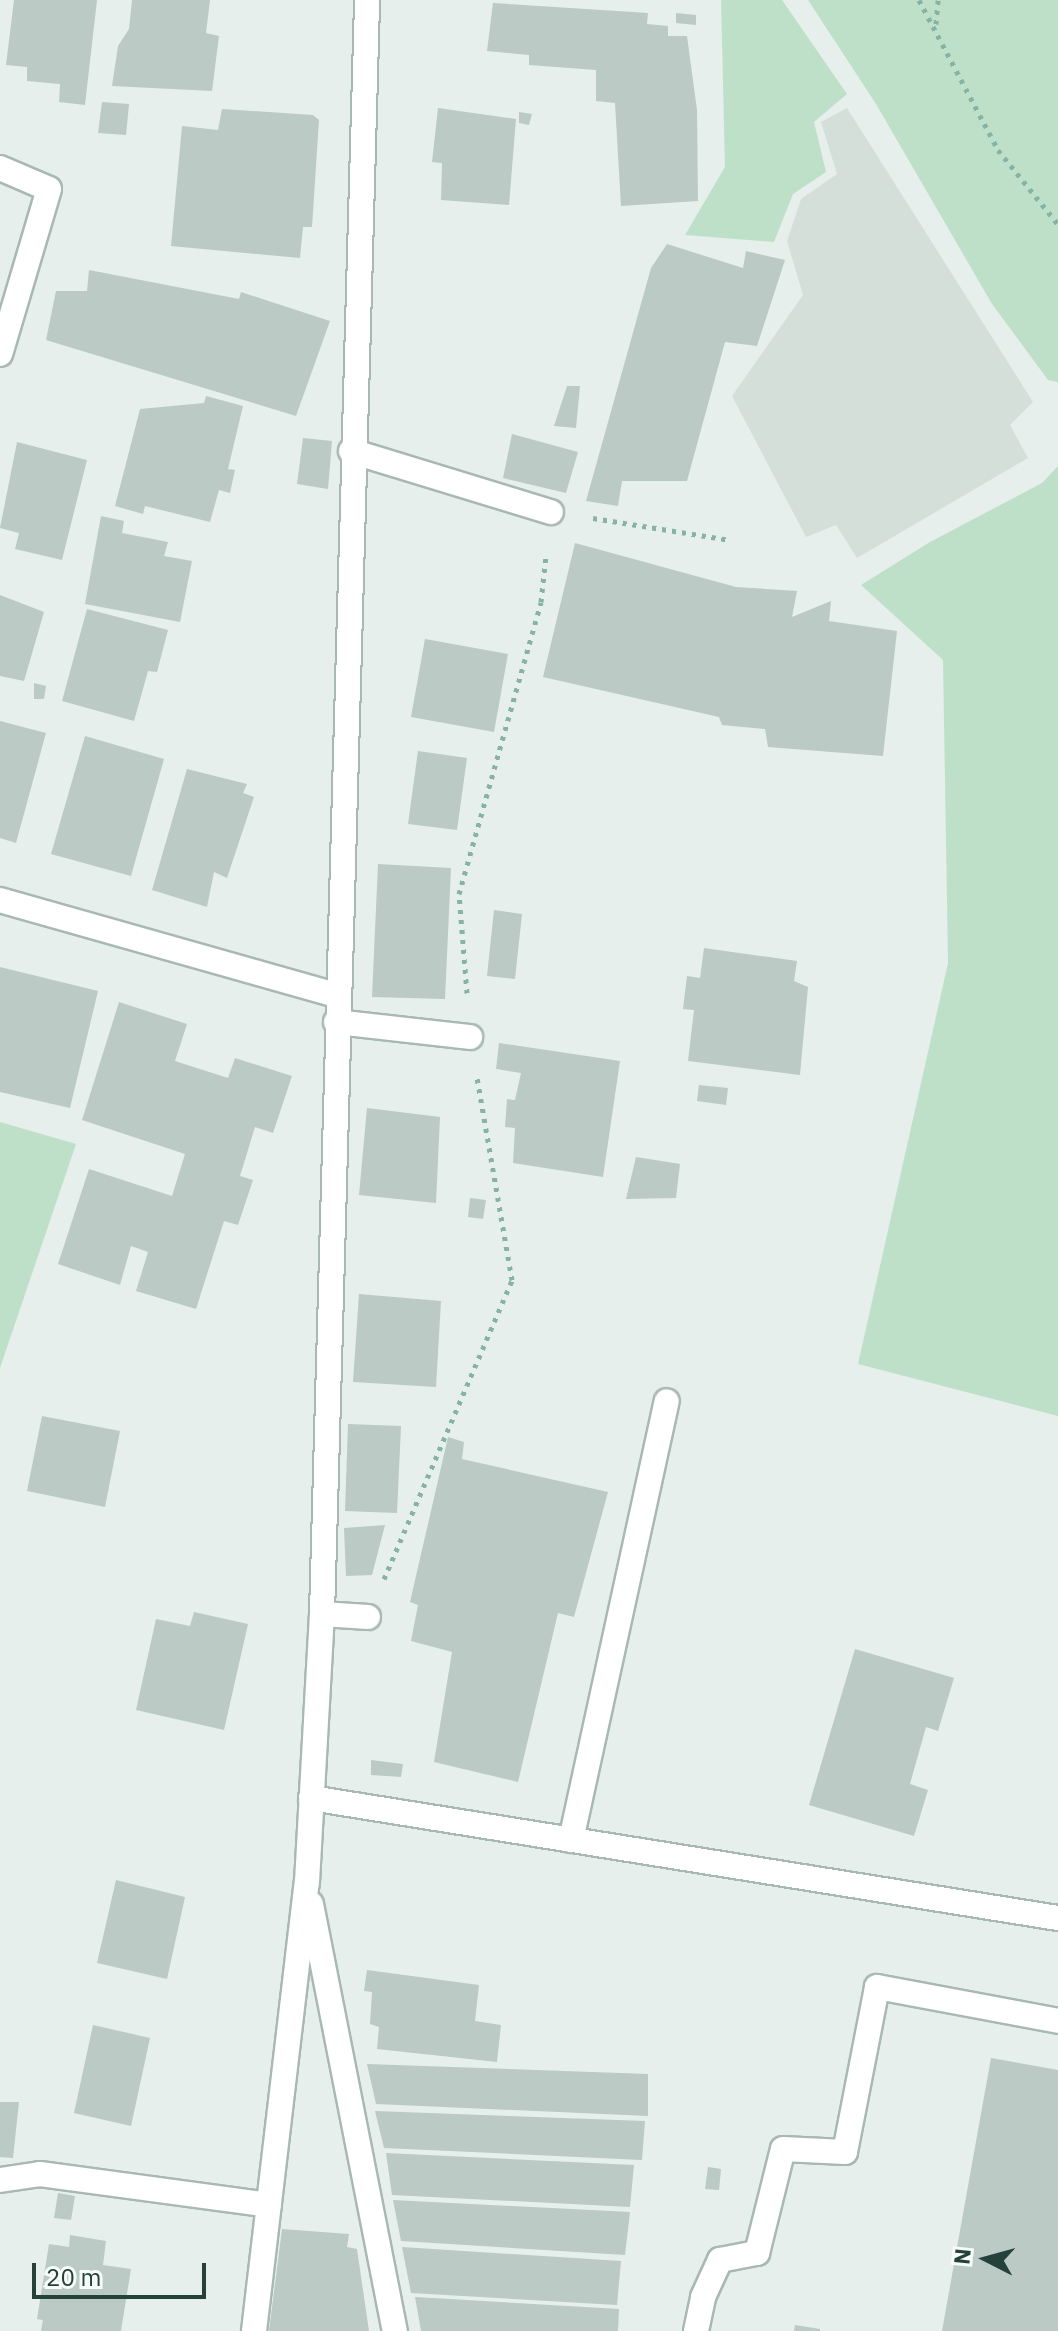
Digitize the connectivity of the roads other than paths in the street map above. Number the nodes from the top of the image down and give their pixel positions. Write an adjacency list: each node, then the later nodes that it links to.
1 (367, 0): 4 (street)
2 (0, 168): 3 (street)
3 (0, 354)
4 (351, 451): 5 (street); 7 (street)
5 (551, 512)
6 (0, 900): 7 (street)
7 (336, 995): 8 (street)
8 (336, 1022): 9 (street); 11 (street)
9 (470, 1037)
10 (667, 1401): 14 (street)
11 (322, 1614): 12 (street); 13 (street)
12 (368, 1617)
13 (311, 1798): 14 (street); 15 (street)
14 (571, 1840): 16 (street)
15 (307, 1882): 19 (street); 21 (street)
16 (1058, 1918)
17 (1058, 2021): 22 (street)
18 (0, 2180): 19 (street)
19 (269, 2205): 20 (street)
20 (254, 2331)
21 (395, 2331)
22 (696, 2331)

